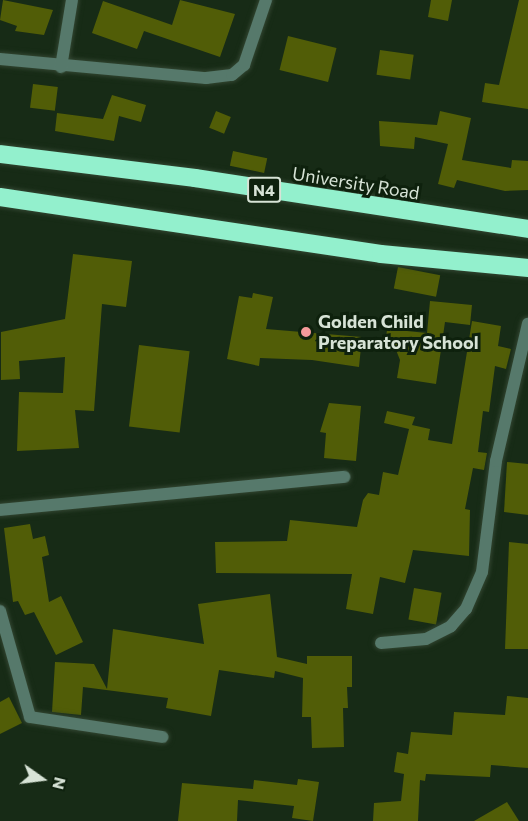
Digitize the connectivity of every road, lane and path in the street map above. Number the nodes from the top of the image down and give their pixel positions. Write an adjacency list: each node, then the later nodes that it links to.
1 (72, 0): 4 (street)
2 (266, 0): 4 (street)
3 (0, 59): 4 (street)
4 (61, 67)
5 (0, 154): 7 (highway, University Road / N4)
6 (0, 197): 8 (highway)
7 (528, 229)
8 (528, 268)
9 (528, 324): 13 (street)
10 (344, 477): 11 (street)
11 (0, 510)
12 (0, 610): 14 (street)
13 (381, 644)
14 (162, 737)

